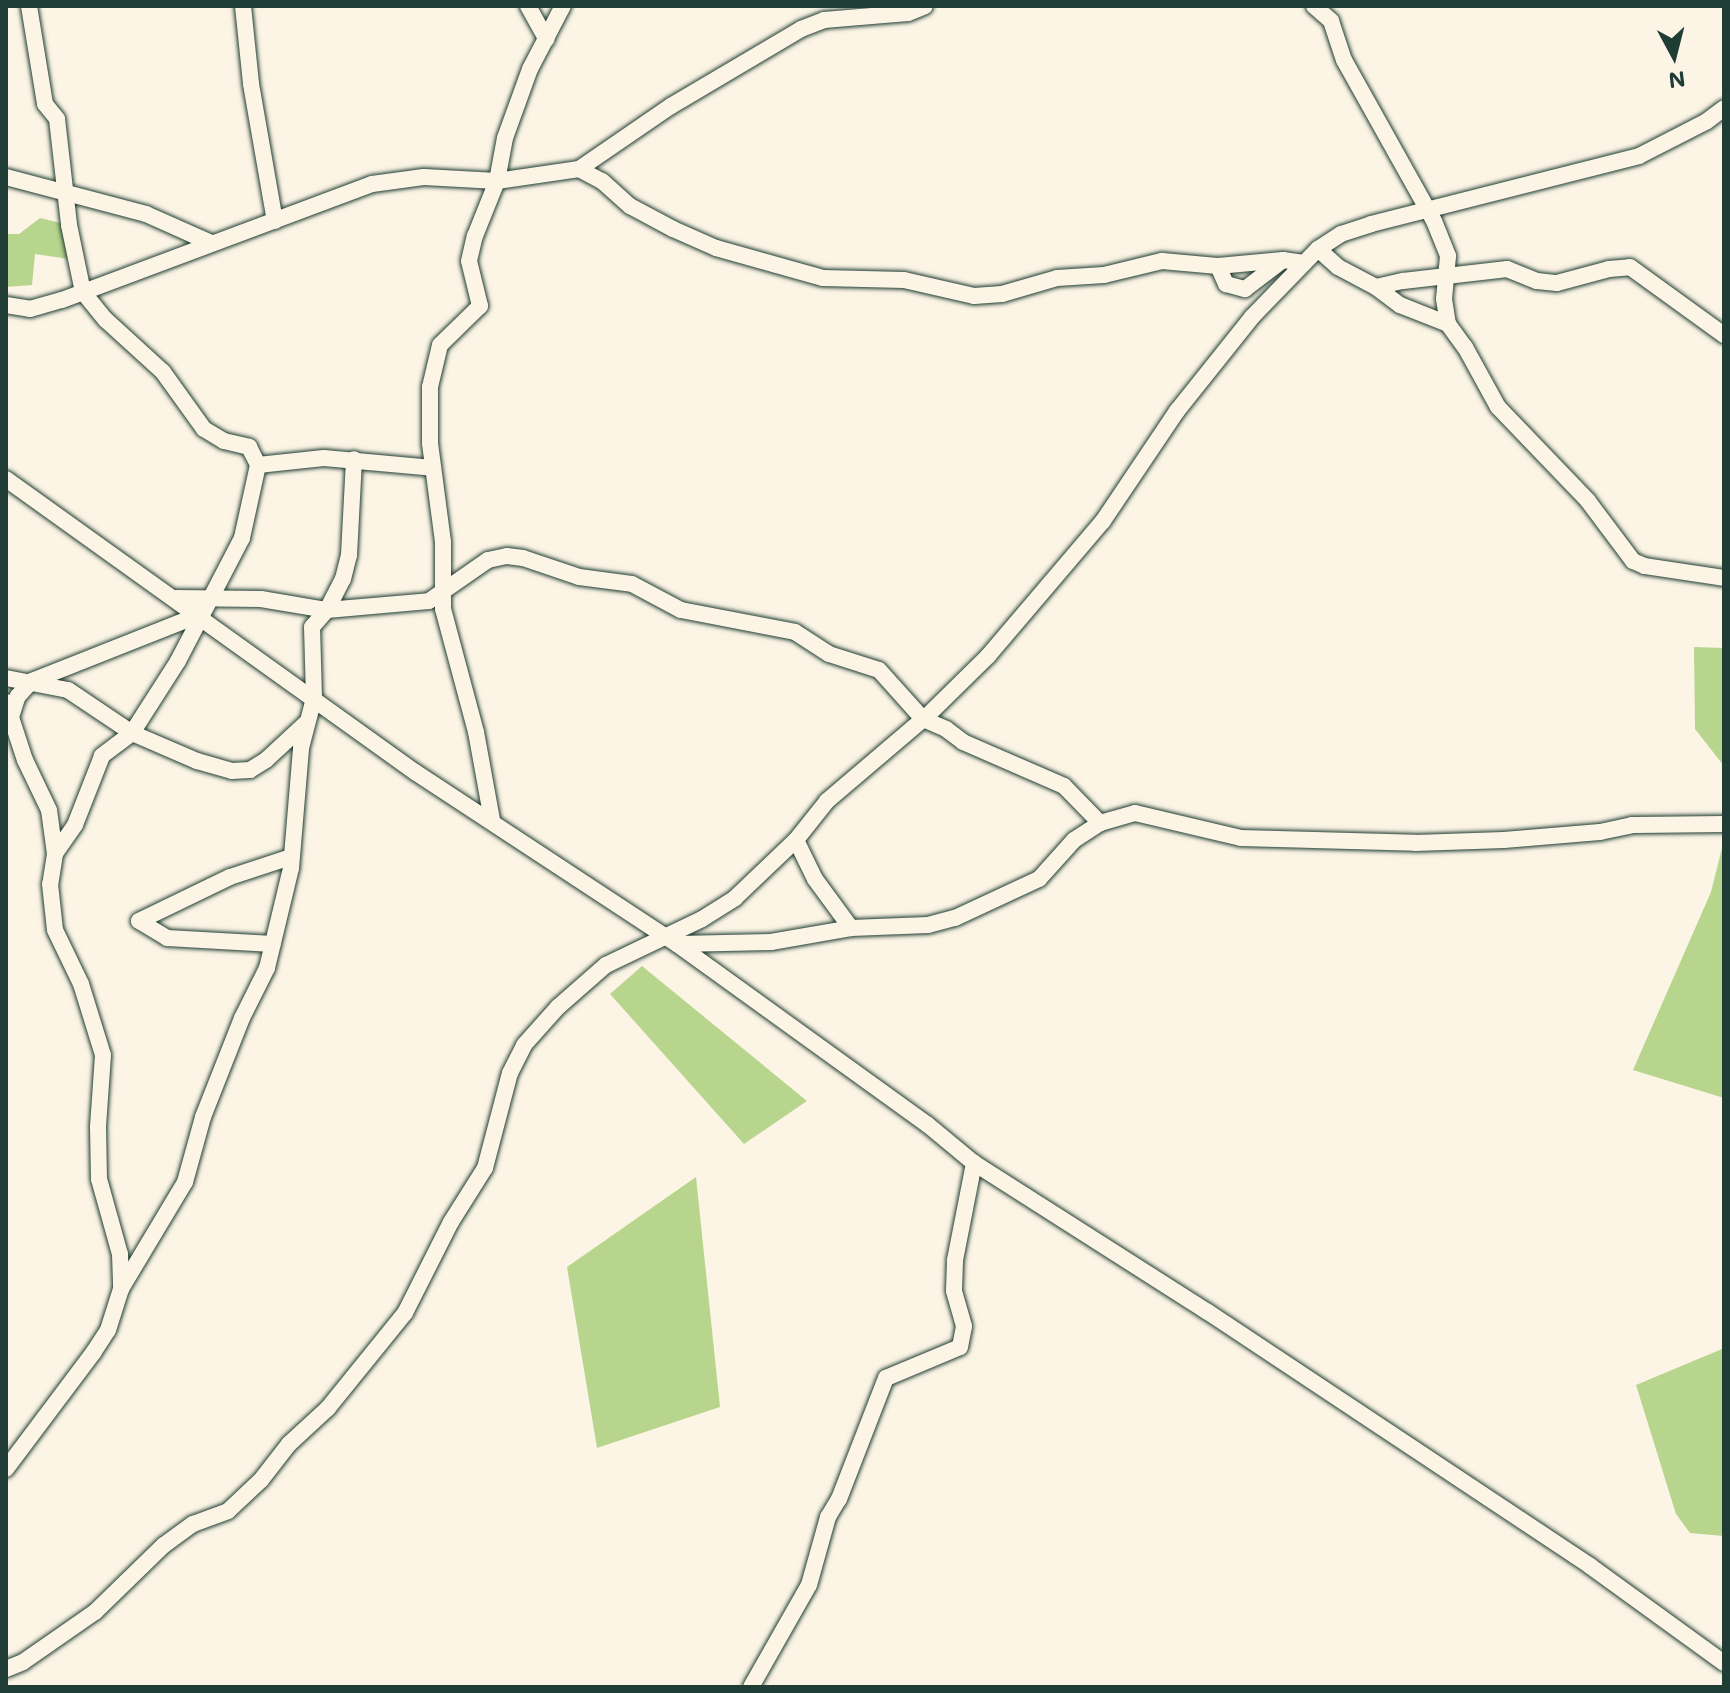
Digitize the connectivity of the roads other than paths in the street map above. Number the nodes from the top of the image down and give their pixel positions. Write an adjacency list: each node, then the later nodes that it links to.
1 (29, 6): 14 (street)
2 (243, 6): 16 (street)
3 (528, 6): 9 (street)
4 (563, 6): 9 (street)
5 (810, 6): 8 (street)
6 (925, 6): 8 (street)
7 (1314, 6): 15 (street)
8 (824, 20): 11 (street)
9 (546, 39): 13 (street)
10 (1724, 108): 15 (street)
11 (579, 169): 13 (street); 21 (street)
12 (6, 177): 14 (street)
13 (497, 181): 16 (street); 30 (street)
14 (65, 192): 17 (street); 24 (street)
15 (1426, 209): 18 (street); 22 (street)
16 (275, 221): 17 (street)
17 (211, 243): 24 (street)
18 (1318, 249): 20 (street); 23 (street)
19 (1283, 260): 20 (street); 21 (street); 21 (street)
20 (1304, 263): 40 (street)
21 (1218, 266)
22 (1449, 276): 23 (street); 26 (street); 27 (street)
23 (1376, 287): 26 (street)
24 (83, 292): 25 (street); 29 (street)
25 (6, 305)
26 (1448, 324): 32 (street)
27 (1724, 335)
28 (354, 459): 29 (street); 30 (street); 35 (street)
29 (258, 465): 34 (street)
30 (433, 468): 33 (street)
31 (6, 479): 34 (street)
32 (1724, 578)
33 (443, 593): 35 (street); 40 (street); 44 (street)
34 (203, 608): 35 (street); 37 (street); 38 (street); 43 (street)
35 (327, 610): 38 (street)
36 (6, 678): 37 (street)
37 (32, 681): 41 (street); 43 (street)
38 (314, 698): 42 (street); 44 (street)
39 (6, 702): 41 (street)
40 (923, 719): 45 (street); 47 (street)
41 (8, 721): 48 (street)
42 (306, 723): 43 (street); 49 (street)
43 (132, 733): 48 (street)
44 (492, 820): 51 (street)
45 (1100, 823): 46 (street); 50 (street)
46 (1724, 824)
47 (796, 840): 50 (street); 51 (street)
48 (55, 854): 54 (street)
49 (291, 857): 52 (street); 52 (street)
50 (851, 928): 51 (street)
51 (670, 940): 53 (street); 57 (street)
52 (273, 944): 54 (street)
53 (974, 1163): 56 (street); 58 (street)
54 (121, 1289): 55 (street)
55 (6, 1469)
56 (1724, 1663)
57 (6, 1669)
58 (751, 1687)

